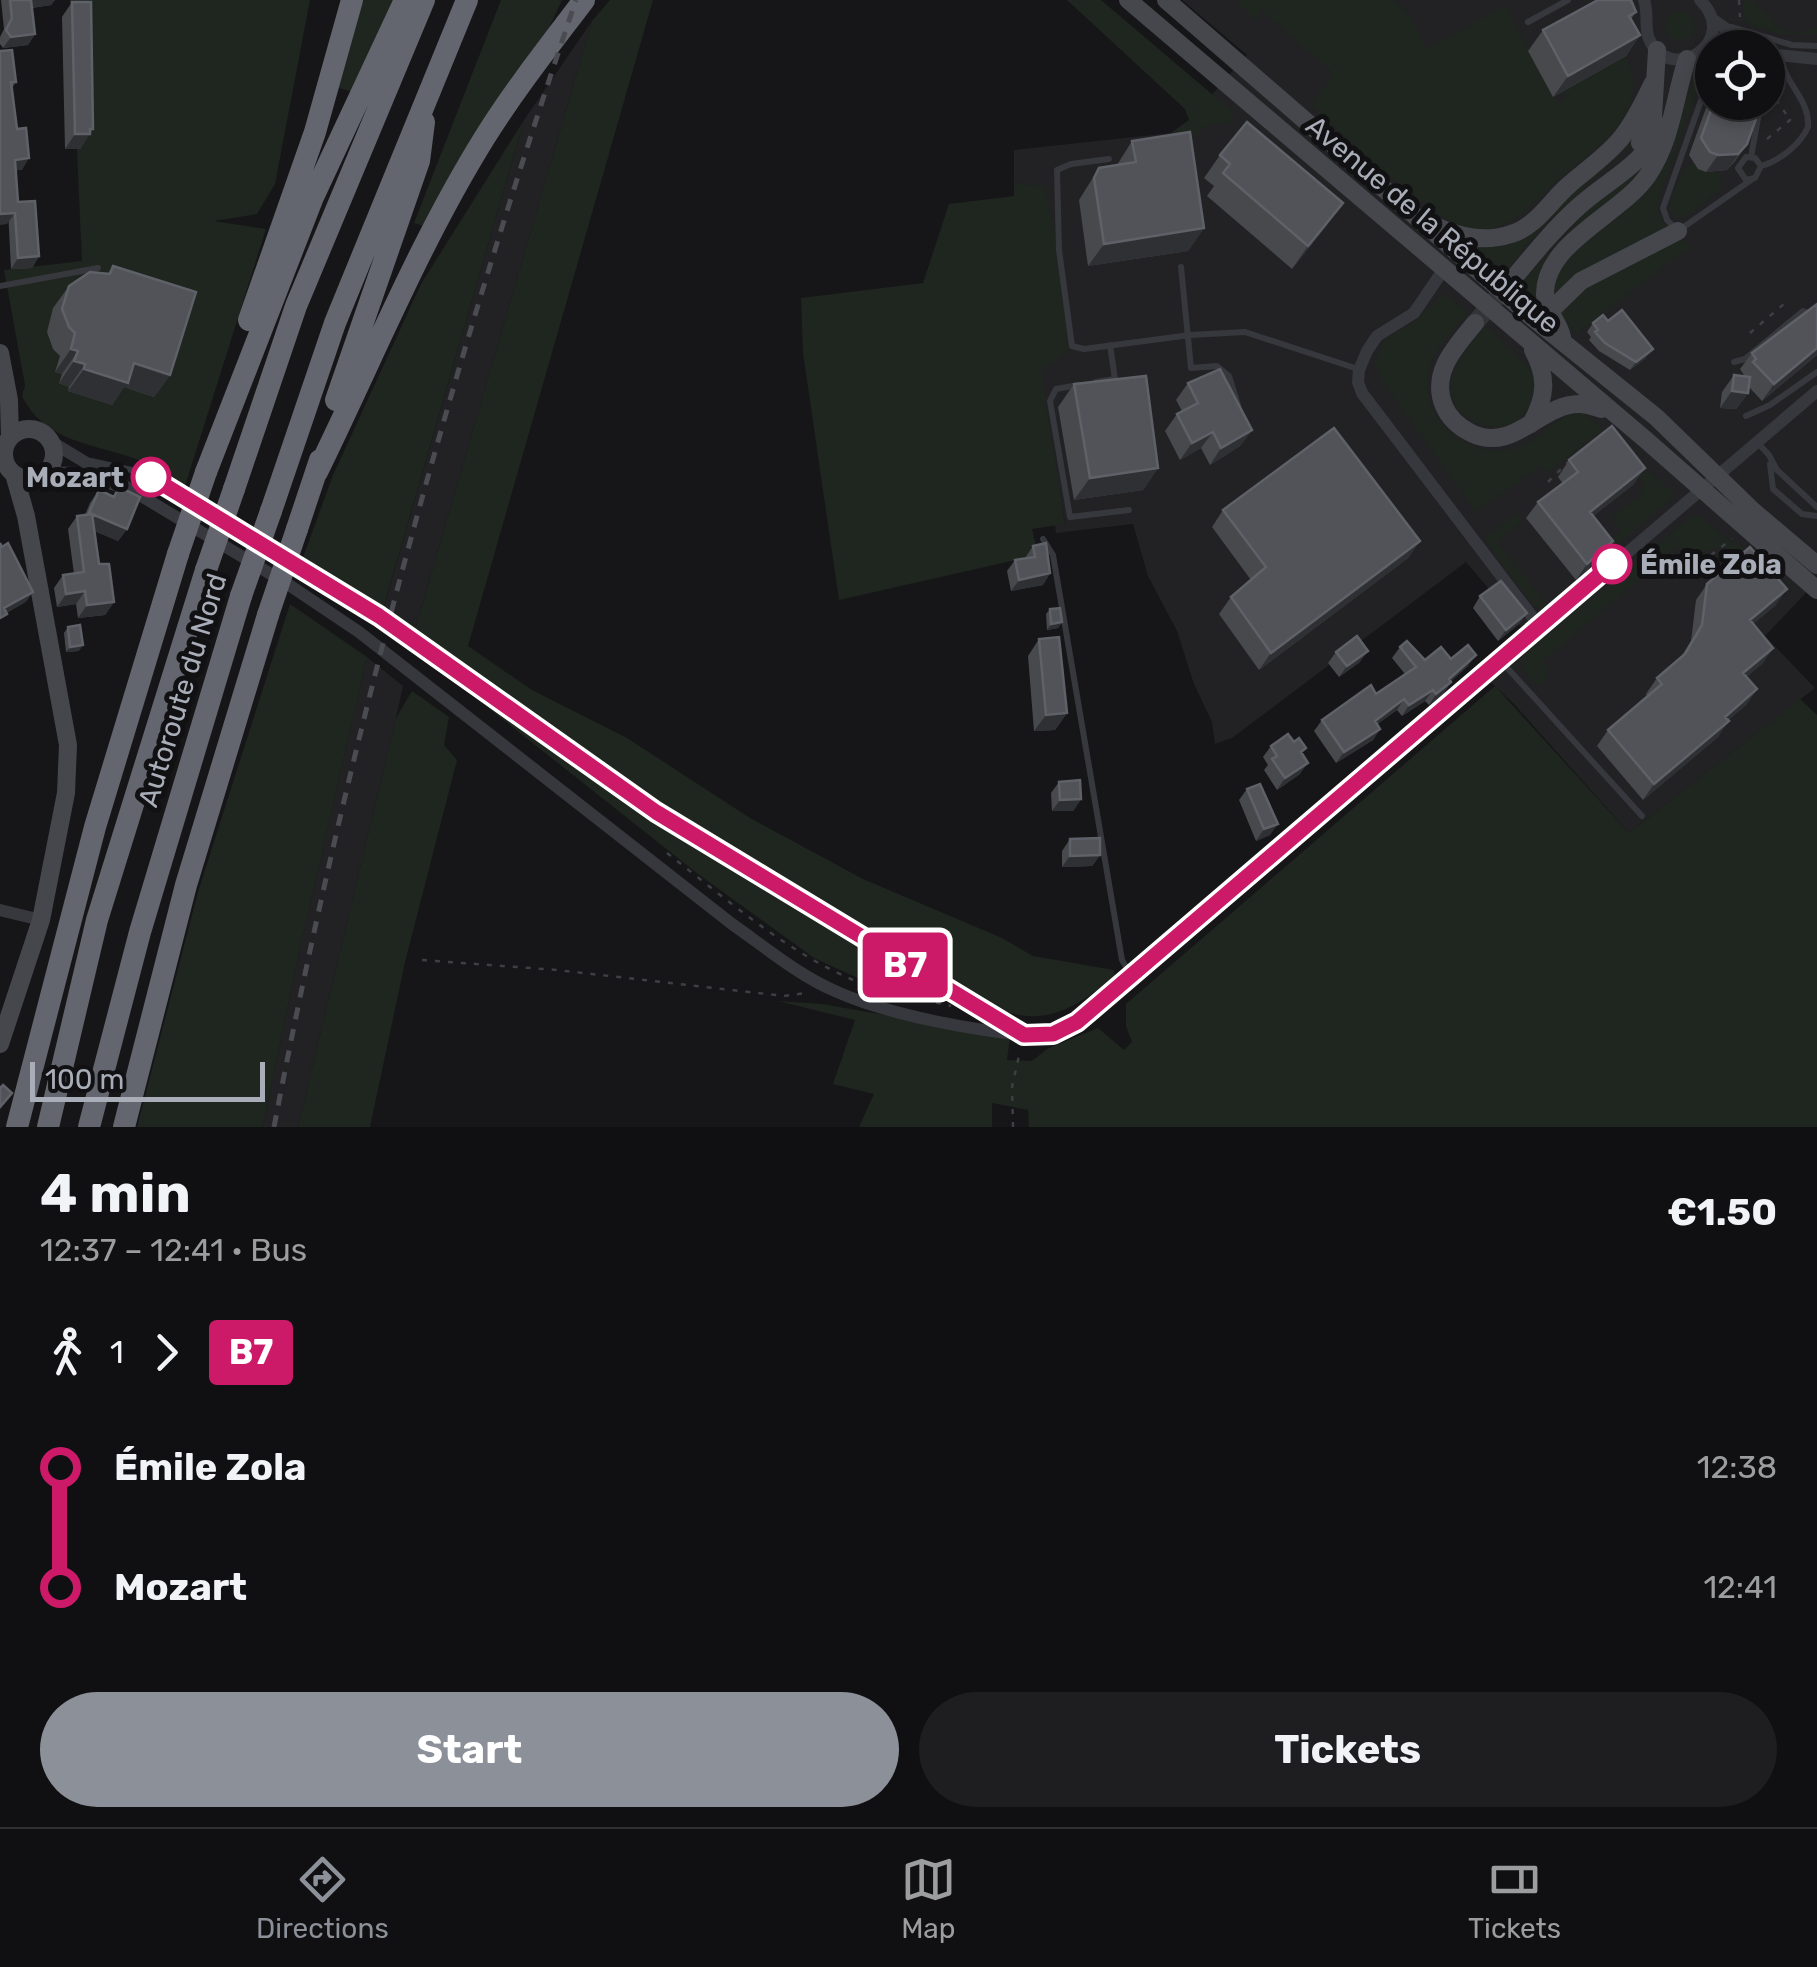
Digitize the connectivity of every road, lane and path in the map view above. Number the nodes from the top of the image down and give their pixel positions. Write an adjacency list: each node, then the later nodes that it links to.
1 (352, 0): 71 (highway)
2 (406, 0): 71 (highway)
3 (424, 0): 100 (highway, Autoroute du Nord, bridge)
4 (468, 0): 24 (highway, Autoroute du Nord)
5 (1128, 0): 41 (main road, Avenue de la République)
6 (1166, 0): 37 (main road, Avenue de la République)
7 (1568, 0): 14 (lane)
8 (1660, 0): 11 (street)
9 (1739, 0): 13 (path)
10 (583, 1): 72 (highway)
11 (1647, 7): 17 (street)
12 (1709, 10): 15 (street); 16 (lane)
13 (1740, 20)
14 (1528, 22)
15 (1733, 30)
16 (1817, 46)
17 (1657, 50): 18 (street); 23 (main road)
18 (1695, 54)
19 (1785, 56): 20 (street)
20 (1817, 59)
21 (1695, 64): 25 (main road)
22 (1785, 76): 30 (lane)
23 (1653, 83): 36 (main road); 37 (main road)
24 (427, 94): 72 (highway); 101 (highway, Autoroute du Nord, bridge)
25 (1674, 101): 36 (main road); 45 (main road)
26 (1785, 113): 29 (path)
27 (1695, 117): 38 (lane)
28 (1757, 120): 31 (lane)
29 (1790, 120): 30 (path); 33 (path)
30 (1808, 122): 33 (lane)
31 (1750, 157): 34 (lane); 35 (lane)
32 (1109, 159): 52 (lane)
33 (1774, 160): 34 (lane)
34 (1761, 166): 35 (lane)
35 (1751, 180): 38 (lane)
36 (1604, 185): 42 (main road)
37 (1428, 224): 50 (main road, Avenue de la République)
38 (1678, 231): 45 (main road)
39 (1182, 266): 49 (lane)
40 (98, 268): 43 (lane)
41 (1444, 268): 51 (main road, Avenue de la République); 55 (street)
42 (1517, 274)
43 (0, 286)
44 (1785, 303): 48 (path)
45 (1549, 312): 50 (main road)
46 (1817, 317): 54 (lane)
47 (1475, 322): 62 (main road)
48 (1750, 333)
49 (1190, 335): 52 (lane); 55 (lane); 59 (lane)
50 (1562, 338): 73 (main road, Avenue de la République)
51 (1529, 342): 60 (main road, Avenue de la République); 62 (main road)
52 (1110, 345): 79 (lane)
53 (0, 353): 58 (main road)
54 (1734, 362)
55 (1359, 370): 87 (street)
56 (1817, 372): 61 (lane)
57 (1817, 391): 65 (street)
58 (9, 400): 63 (main road); 66 (main road)
59 (1238, 406)
60 (1612, 412): 62 (main road); 77 (main road, Avenue de la République)
61 (1746, 416)
62 (1530, 424)
63 (31, 429): 64 (main road); 66 (main road)
64 (50, 441): 68 (street); 74 (main road)
65 (1757, 442): 67 (lane); 73 (street)
66 (5, 445): 70 (main road)
67 (1769, 455): 78 (lane); 81 (lane)
68 (87, 461): 76 (street); 96 (lane)
69 (1570, 461): 75 (path)
70 (8, 470): 74 (main road); 80 (main road)
71 (206, 472): 99 (highway, bridge)
72 (317, 472): 102 (highway, bridge)
73 (1716, 474): 77 (street); 85 (main road, Avenue de la République)
74 (42, 475): 76 (street); 80 (main road)
75 (1548, 482)
76 (127, 488): 95 (street)
77 (1700, 490): 86 (main road, Avenue de la République); 87 (street)
78 (1817, 506)
79 (1129, 510)
80 (26, 516): 92 (main road)
81 (1817, 516)
82 (1734, 532): 84 (path)
83 (1043, 539): 94 (lane)
84 (1711, 555)
85 (1817, 564)
86 (1817, 590)
87 (1540, 627): 88 (street)
88 (1500, 660): 89 (lane); 94 (street)
89 (1642, 816)
90 (666, 852): 96 (path)
91 (0, 910): 92 (street)
92 (41, 920): 98 (main road)
93 (422, 960): 95 (path)
94 (1132, 976): 97 (street)
95 (832, 990): 97 (street)
96 (970, 1006): 97 (lane)
97 (1024, 1035): 103 (path)
98 (0, 1044)
99 (17, 1127)
100 (48, 1127)
101 (89, 1127)
102 (124, 1127)
103 (1013, 1127)

